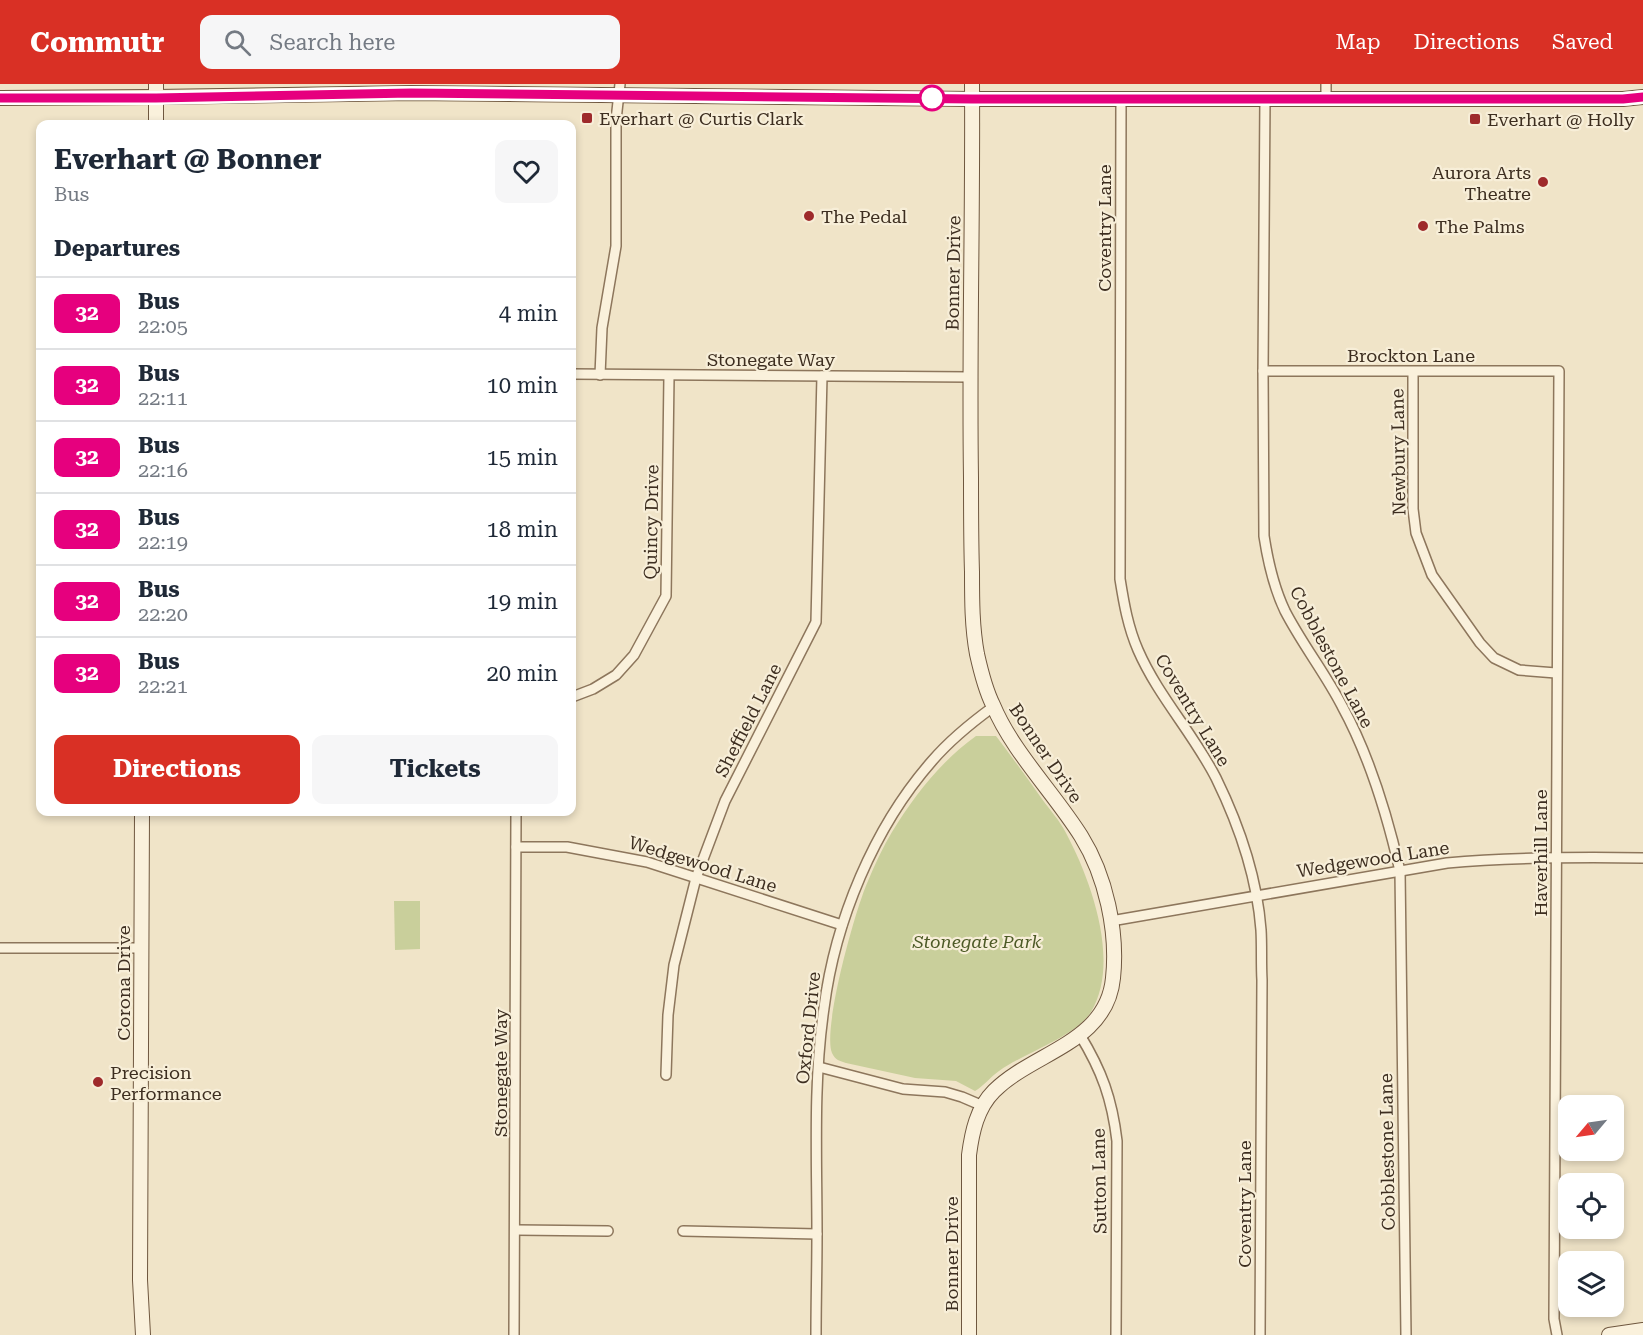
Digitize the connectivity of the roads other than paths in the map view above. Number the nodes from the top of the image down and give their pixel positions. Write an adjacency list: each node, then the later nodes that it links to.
1 (972, 84): 9 (street, Bonner Drive)
2 (620, 89): 3 (street); 9 (street); 15 (street)
3 (156, 91): 5 (street); 10 (street)
4 (1326, 91): 7 (street); 8 (street)
5 (0, 98)
6 (1121, 98): 7 (street); 9 (street); 29 (street, Coventry Lane)
7 (1265, 98): 11 (street, Cobblestone Lane)
8 (1643, 98)
9 (972, 99): 18 (street, Bonner Drive)
10 (156, 120)
11 (1263, 371): 13 (street, Brockton Lane); 27 (street, Cobblestone Lane)
12 (1559, 371): 13 (street, Brockton Lane); 19 (street, Haverhill Lane)
13 (1413, 372): 19 (street, Newbury Lane)
14 (576, 374): 15 (street, Stonegate Way)
15 (600, 375): 16 (street, Stonegate Way)
16 (669, 376): 17 (street, Stonegate Way); 20 (street, Quincy Drive)
17 (822, 376): 18 (street, Stonegate Way); 28 (street, Sheffield Lane)
18 (970, 377): 21 (street, Bonner Drive)
19 (1556, 673): 25 (street, Haverhill Lane)
20 (576, 695)
21 (993, 707): 30 (street, Bonner Drive); 31 (street, Oxford Drive)
22 (142, 816): 33 (street, Corona Drive)
23 (516, 816): 24 (street, Stonegate Way)
24 (516, 847): 28 (street, Wedgewood Lane); 38 (street, Stonegate Way)
25 (1557, 857): 26 (street, Wedgewood Lane); 27 (street, Wedgewood Lane); 50 (street, Haverhill Lane)
26 (1643, 858)
27 (1400, 871): 29 (street, Wedgewood Lane); 49 (street, Cobblestone Lane)
28 (696, 878): 31 (street, Wedgewood Lane); 36 (street, Sheffield Lane)
29 (1256, 896): 30 (street, Wedgewood Lane); 48 (street, Coventry Lane)
30 (1111, 921): 34 (street, Bonner Drive)
31 (842, 925): 35 (street, Oxford Drive)
32 (0, 948): 33 (street)
33 (141, 948): 43 (street, Corona Drive)
34 (1080, 1035): 37 (street, Bonner Drive); 47 (street, Sutton Lane)
35 (819, 1067): 37 (street); 41 (street, Oxford Drive)
36 (666, 1075)
37 (983, 1106): 46 (street, Bonner Drive)
38 (516, 1230): 39 (street); 44 (street, Stonegate Way)
39 (608, 1231)
40 (683, 1231): 41 (street)
41 (817, 1234): 45 (street, Oxford Drive)
42 (1643, 1330): 51 (street)
43 (143, 1335)
44 (514, 1335)
45 (816, 1335)
46 (969, 1335)
47 (1116, 1335)
48 (1260, 1335)
49 (1406, 1335)
50 (1557, 1335)
51 (1609, 1335)

